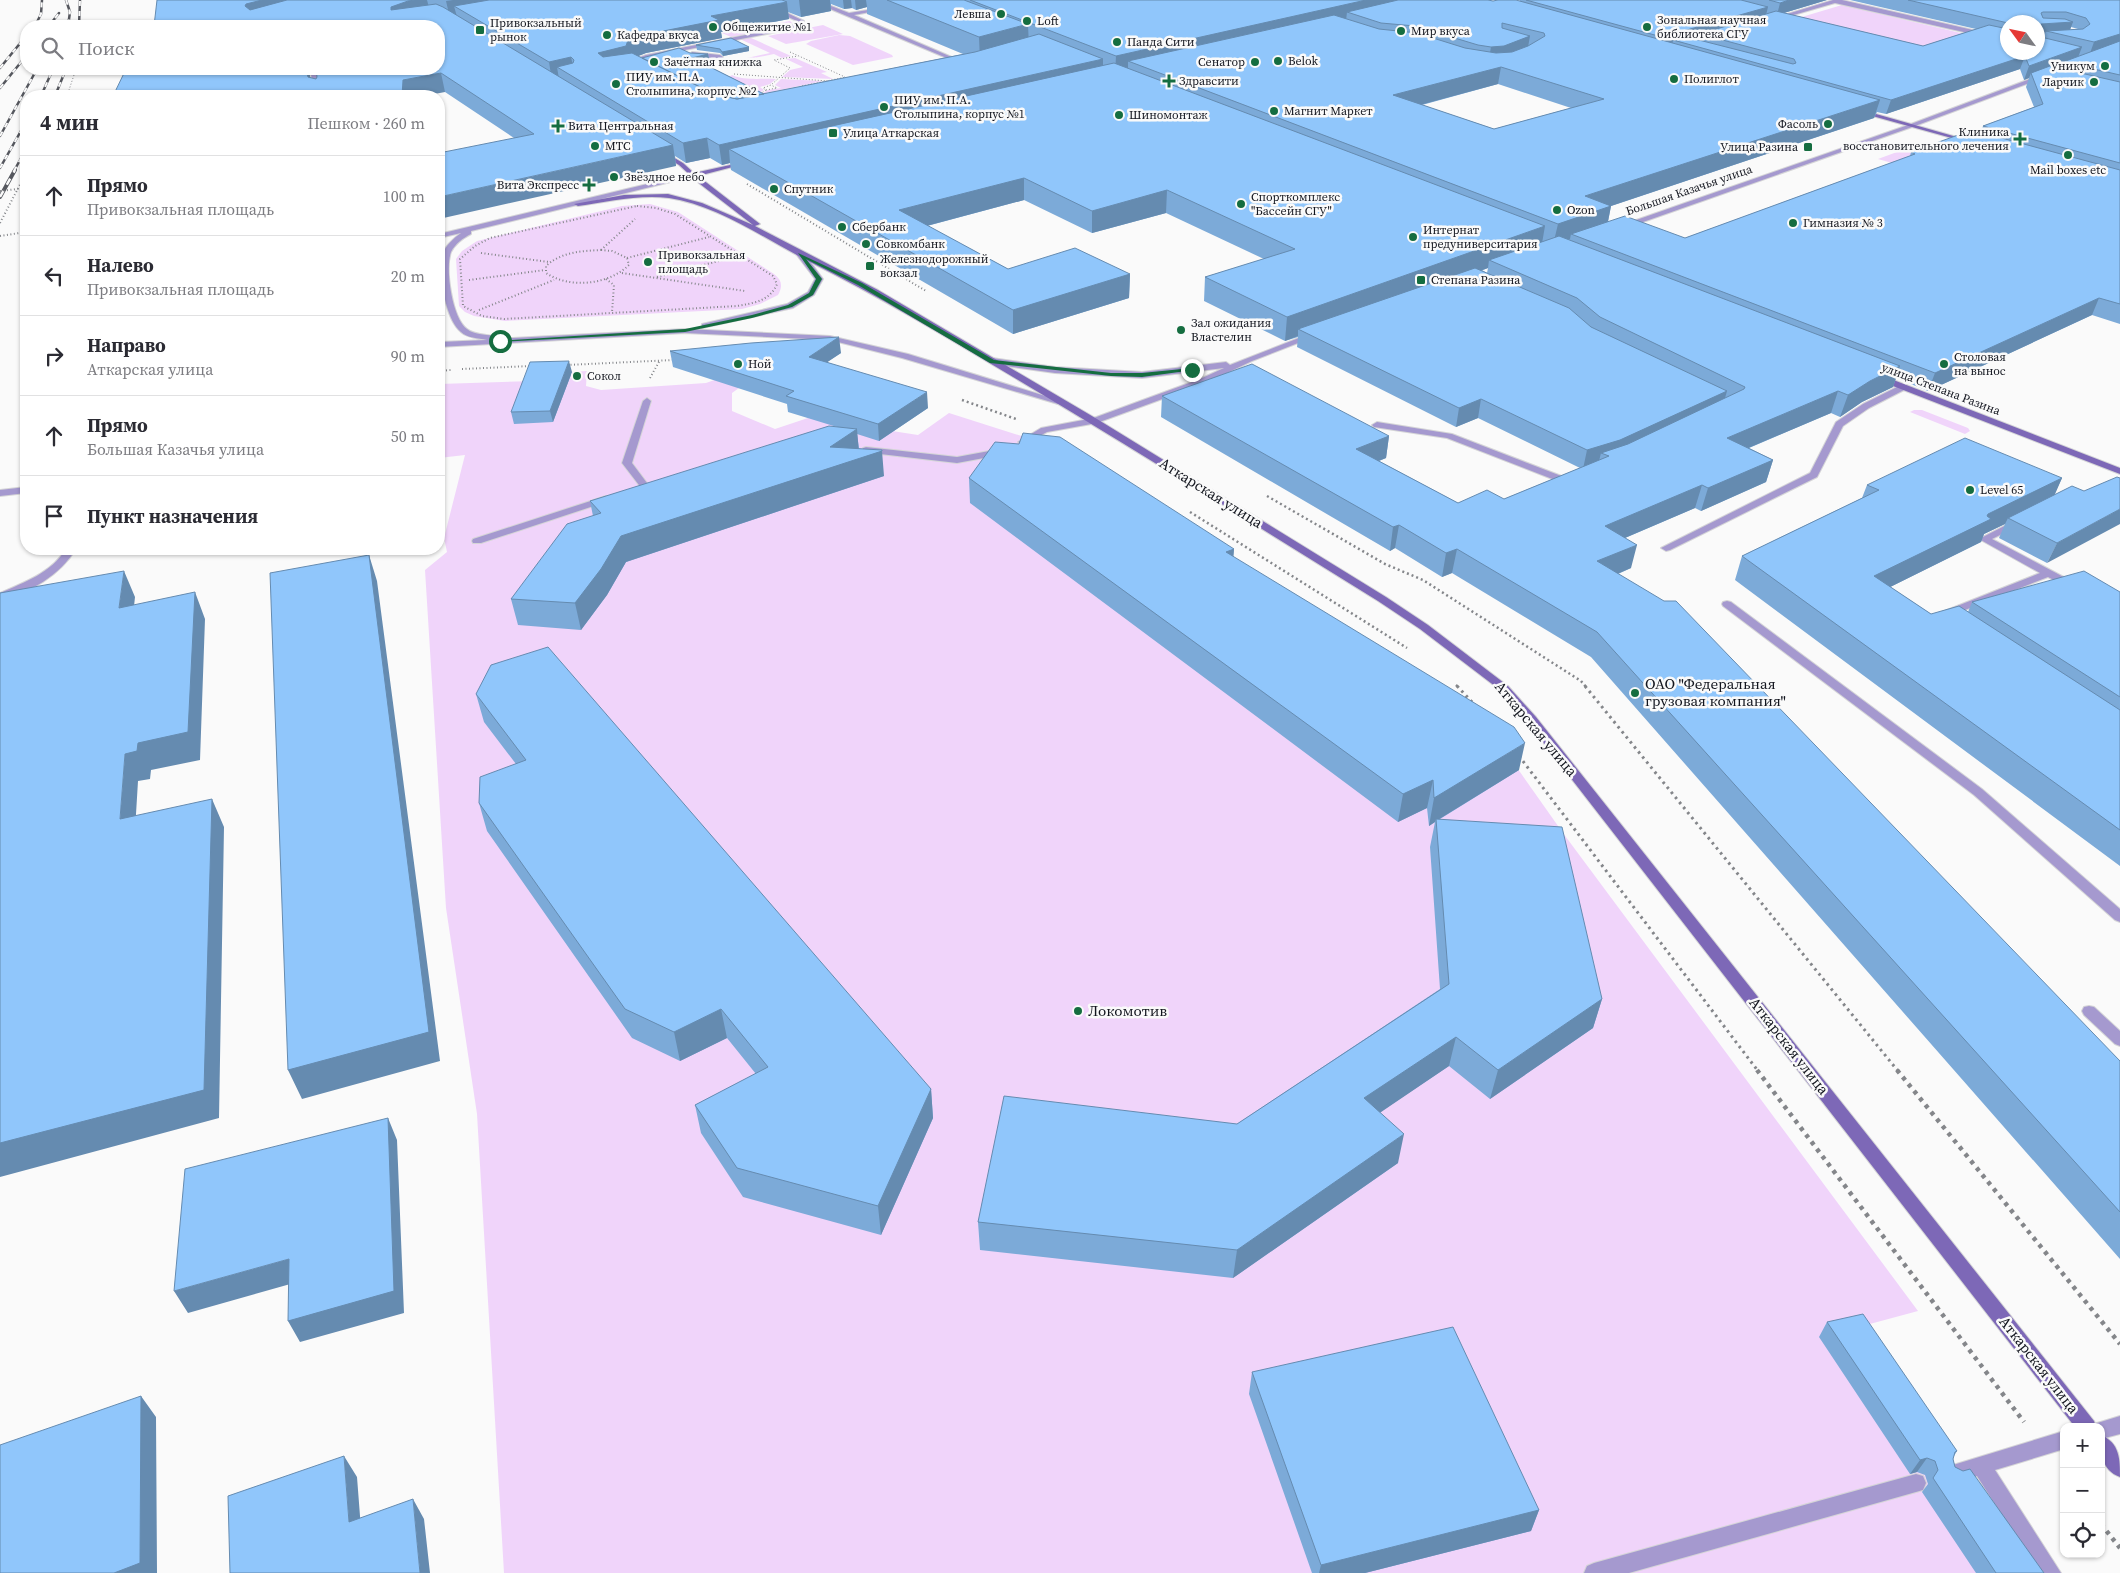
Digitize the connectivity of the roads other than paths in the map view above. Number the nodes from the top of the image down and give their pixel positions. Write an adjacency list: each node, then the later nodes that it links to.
1 (812, 0): 5 (street)
2 (1837, 1): 6 (street); 7 (street)
3 (892, 7): 5 (street)
4 (781, 12): 10 (street)
5 (848, 15): 12 (street)
6 (1764, 22)
7 (1982, 34): 8 (street); 9 (street)
8 (1973, 38)
9 (2000, 38)
10 (681, 50): 11 (street); 13 (street)
11 (720, 57)
12 (951, 58)
13 (636, 67): 14 (street); 15 (street)
14 (629, 68)
15 (645, 71)
16 (313, 75): 18 (street)
17 (2054, 75): 20 (street, Большая Казачья улица)
18 (317, 90)
19 (1849, 107): 20 (street)
20 (1913, 125): 21 (street); 27 (street, Большая Казачья улица)
21 (1976, 143)
22 (656, 149): 24 (street, Аткарская улица)
23 (753, 160): 24 (street)
24 (693, 175): 25 (street); 28 (street, Аткарская улица)
25 (578, 204): 26 (street); 28 (street, Аткарская улица)
26 (472, 228): 29 (street); 33 (street)
27 (1612, 230)
28 (767, 234): 30 (street, Аткарская улица)
29 (445, 235)
30 (800, 254): 31 (street); 35 (street, Аткарская улица)
31 (685, 331): 33 (street); 40 (street)
32 (1322, 333): 36 (street)
33 (500, 341): 34 (street)
34 (445, 345)
35 (992, 361): 36 (street); 40 (street, Аткарская улица)
36 (1238, 364): 41 (street)
37 (1867, 373): 38 (street, улица Степана Разина)
38 (1904, 388): 44 (street, улица Степана Разина); 52 (street)
39 (647, 401): 46 (street)
40 (1061, 402): 41 (street, Аткарская улица)
41 (1094, 421): 43 (street); 62 (street, Аткарская улица)
42 (1377, 425): 45 (street)
43 (852, 449)
44 (2120, 472)
45 (1582, 475)
46 (645, 487)
47 (20, 491): 48 (street)
48 (0, 493)
49 (617, 496): 51 (street)
50 (2028, 518): 54 (street)
51 (477, 541)
52 (1666, 548)
53 (69, 555): 56 (street)
54 (2048, 573): 55 (street); 58 (street)
55 (2080, 590)
56 (0, 597)
57 (1727, 604): 59 (street)
58 (1945, 623)
59 (2120, 917)
60 (2089, 1011): 61 (street)
61 (2120, 1040)
62 (2084, 1423)
63 (2120, 1425): 64 (street)
64 (2105, 1429)
65 (2060, 1441): 67 (street)
66 (2105, 1449): 68 (street)
67 (1980, 1465): 69 (street); 72 (street)
68 (2120, 1468)
69 (1953, 1474)
70 (1916, 1483): 71 (street)
71 (1594, 1573)
72 (2050, 1573)

